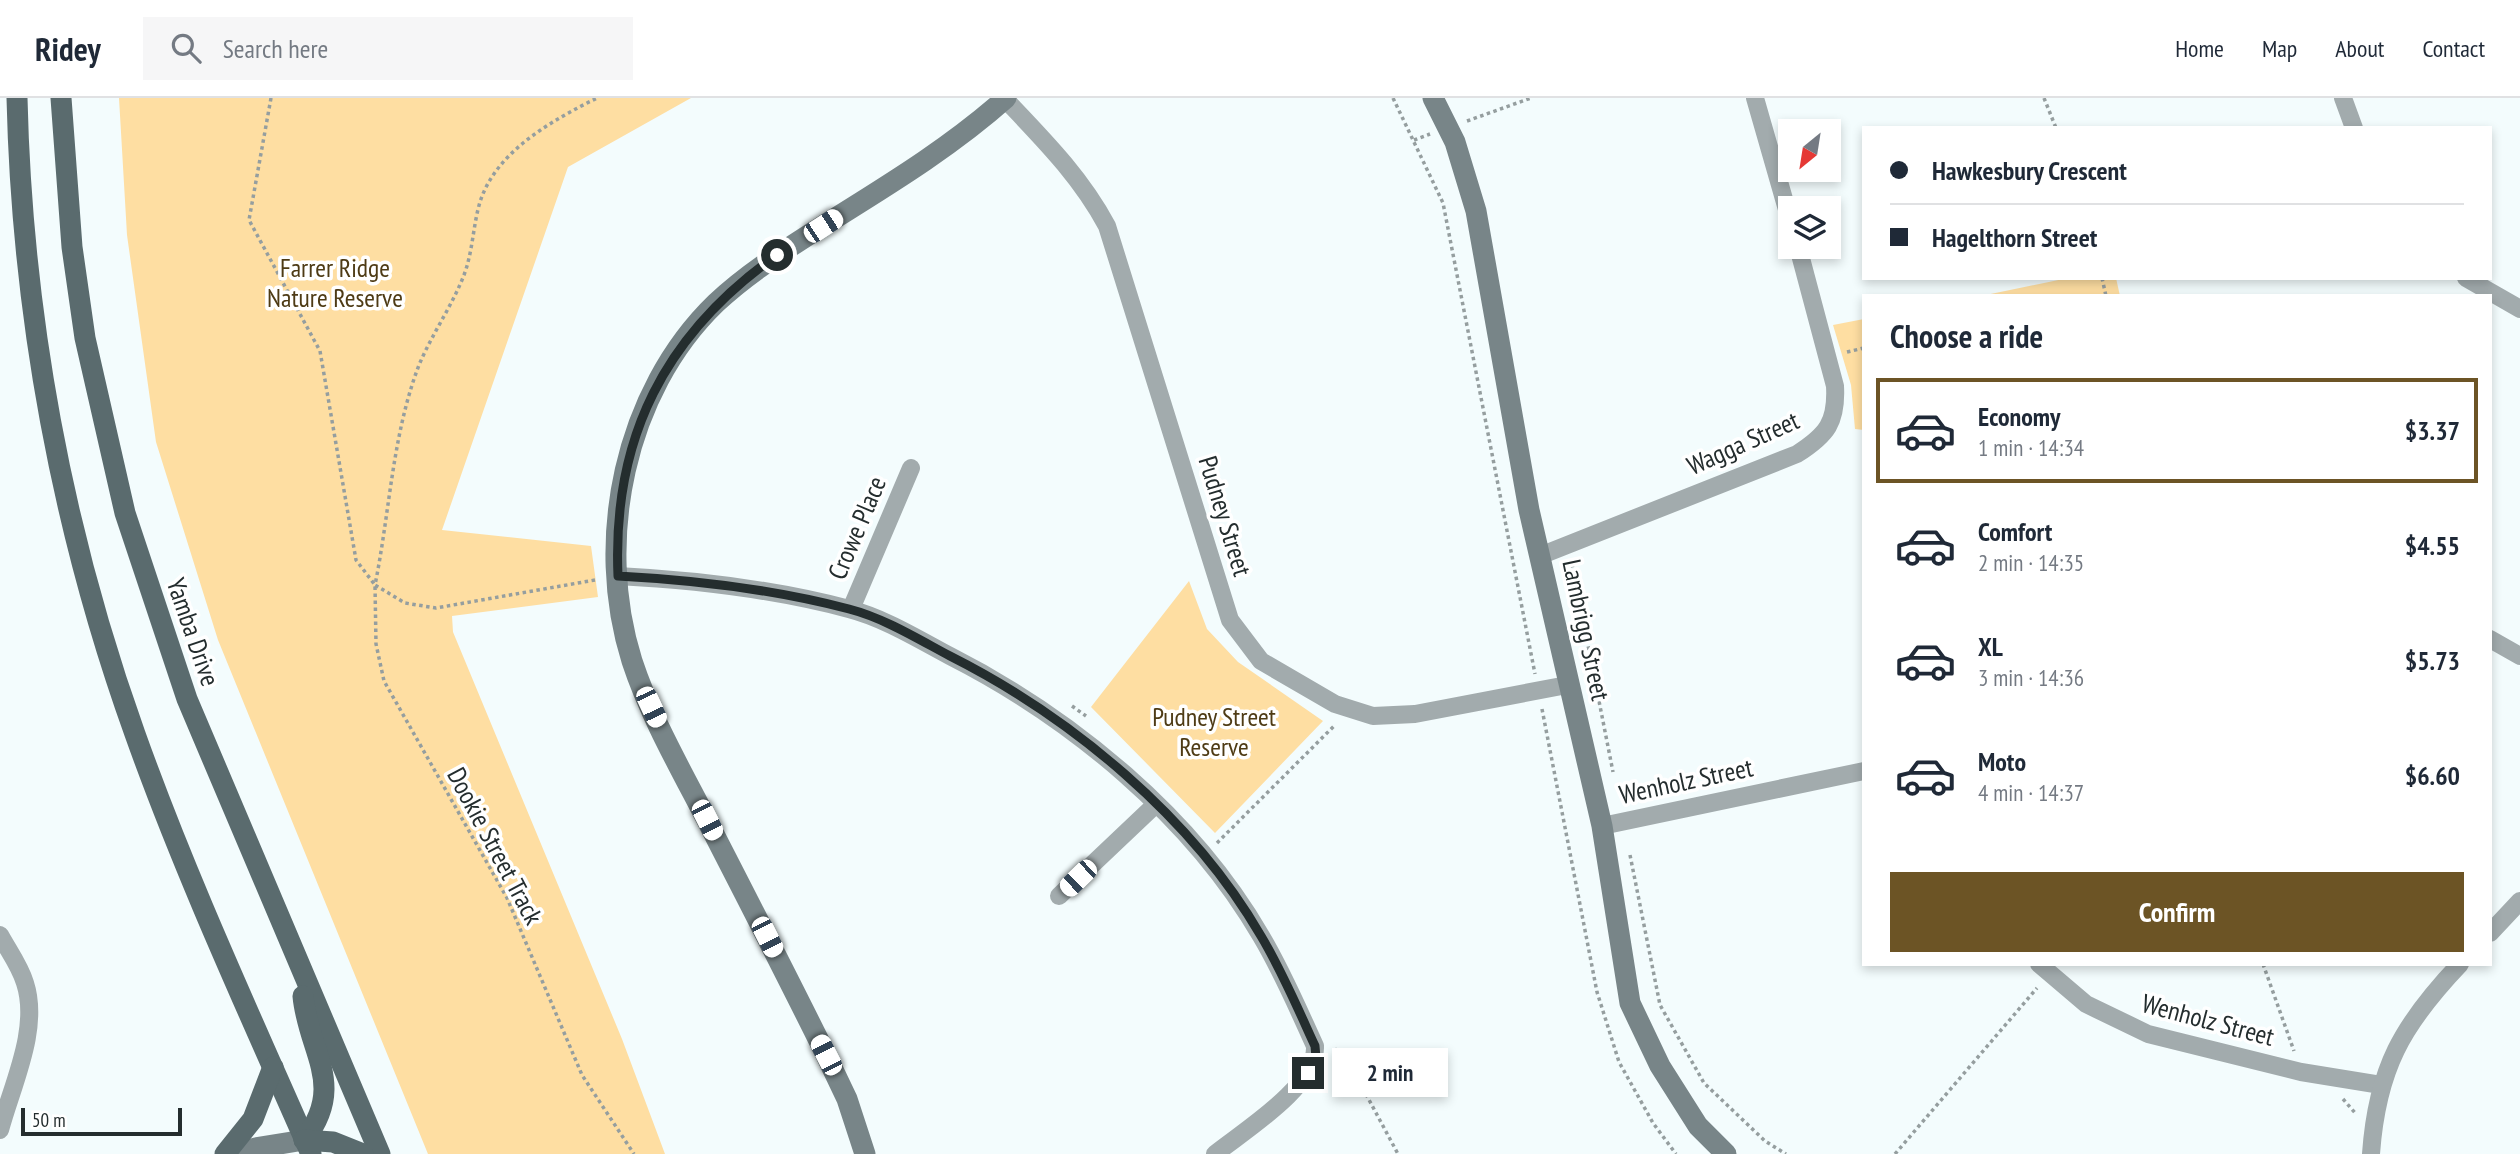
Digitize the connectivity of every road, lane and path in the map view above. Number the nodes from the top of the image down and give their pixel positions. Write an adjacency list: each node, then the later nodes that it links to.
1 (17, 98): 49 (main road)
2 (61, 98): 47 (main road, Yamba Drive)
3 (271, 98): 24 (path)
4 (597, 98): 24 (path, Dookie Street Track)
5 (1393, 98): 15 (path)
6 (1433, 98): 14 (street, Lambrigg Street)
7 (1531, 98): 14 (path)
8 (1755, 98): 16 (street)
9 (2044, 98): 12 (path)
10 (2343, 98): 13 (street)
11 (1006, 99): 23 (street); 33 (street, Pudney Street)
12 (2055, 126)
13 (2353, 126)
14 (1448, 128): 15 (path); 22 (street, Lambrigg Street)
15 (1413, 140): 29 (path)
16 (1783, 196)
17 (1801, 259): 21 (street, Wagga Street)
18 (2469, 280): 19 (street)
19 (2520, 309)
20 (911, 468): 25 (street, Crowe Place)
21 (1568, 544): 22 (street, Wagga Street); 30 (path)
22 (1542, 555): 28 (street, Lambrigg Street)
23 (618, 576): 24 (path); 25 (street); 58 (street)
24 (375, 585): 57 (path, Dookie Street Track)
25 (851, 609): 37 (street)
26 (2492, 640): 27 (street)
27 (2520, 656)
28 (1570, 694): 29 (street, Pudney Street); 29 (path); 30 (path); 39 (street, Lambrigg Street)
29 (1540, 699): 32 (path); 33 (street, Pudney Street); 61 (path)
30 (1599, 700): 36 (path)
31 (1070, 705): 34 (path)
32 (1529, 709)
33 (1349, 711): 40 (path)
34 (1091, 720)
35 (1862, 771): 38 (street, Wenholz Street)
36 (1615, 781)
37 (1155, 805): 41 (street); 59 (street)
38 (1623, 821): 39 (street, Wenholz Street); 63 (path)
39 (1602, 826): 62 (street, Lambrigg Street)
40 (1209, 839)
41 (1059, 896)
42 (2520, 901): 43 (street)
43 (2492, 931)
44 (0, 935): 51 (street)
45 (2458, 966): 50 (street)
46 (2044, 969): 50 (street, Wenholz Street); 64 (path)
47 (301, 971): 52 (main road); 56 (main road, Yamba Drive)
48 (1329, 1044): 60 (path)
49 (273, 1067): 52 (main road); 53 (main road)
50 (2381, 1085): 65 (street)
51 (0, 1130)
52 (302, 1149): 54 (street); 55 (main road)
53 (225, 1154)
54 (244, 1154)
55 (363, 1154)
56 (380, 1154)
57 (634, 1154)
58 (865, 1154)
59 (1215, 1154)
60 (1398, 1154)
61 (1676, 1154)
62 (1726, 1154)
63 (1786, 1154)
64 (1895, 1154)
65 (2371, 1154)

